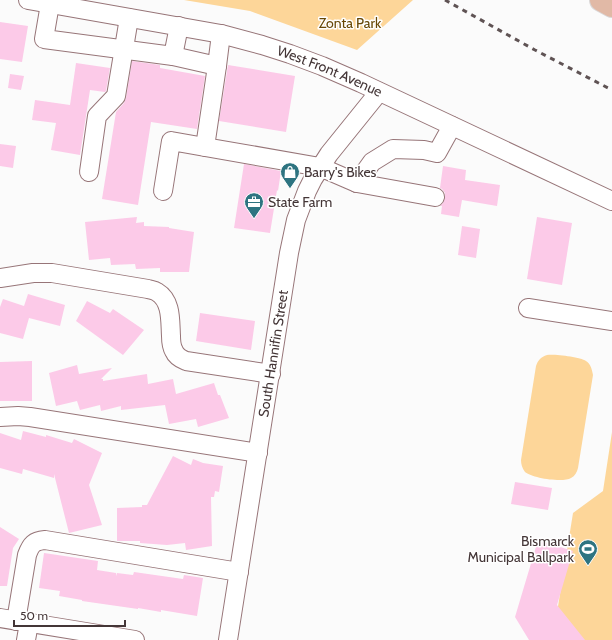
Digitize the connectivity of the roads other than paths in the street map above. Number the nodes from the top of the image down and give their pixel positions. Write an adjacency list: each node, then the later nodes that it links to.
1 (28, 0): 3 (street, West Front Avenue)
2 (600, 0): 4 (main road)
3 (50, 4): 5 (street, West Front Avenue); 8 (street)
4 (612, 6)
5 (129, 18): 6 (street, West Front Avenue); 8 (street)
6 (178, 26): 7 (street, West Front Avenue); 9 (street)
7 (221, 34): 10 (street); 11 (street, West Front Avenue)
8 (123, 50): 9 (street); 15 (street)
9 (172, 56): 10 (street)
10 (217, 66): 13 (street)
11 (380, 92): 12 (street, West Front Avenue); 14 (street, South Hannifin Street)
12 (452, 126): 16 (street); 19 (street, West Front Avenue)
13 (205, 147): 14 (street); 17 (street)
14 (320, 167): 16 (street); 23 (street, South Hannifin Street)
15 (89, 172)
16 (356, 183): 18 (street)
17 (163, 191)
18 (434, 198)
19 (612, 201)
20 (0, 278): 23 (street)
21 (528, 308): 22 (street)
22 (612, 321)
23 (271, 374): 25 (street, South Hannifin Street)
24 (0, 417): 25 (street)
25 (258, 453): 26 (street, South Hannifin Street)
26 (239, 572): 27 (street); 29 (street, South Hannifin Street)
27 (18, 626): 28 (street)
28 (135, 640)
29 (228, 640)

